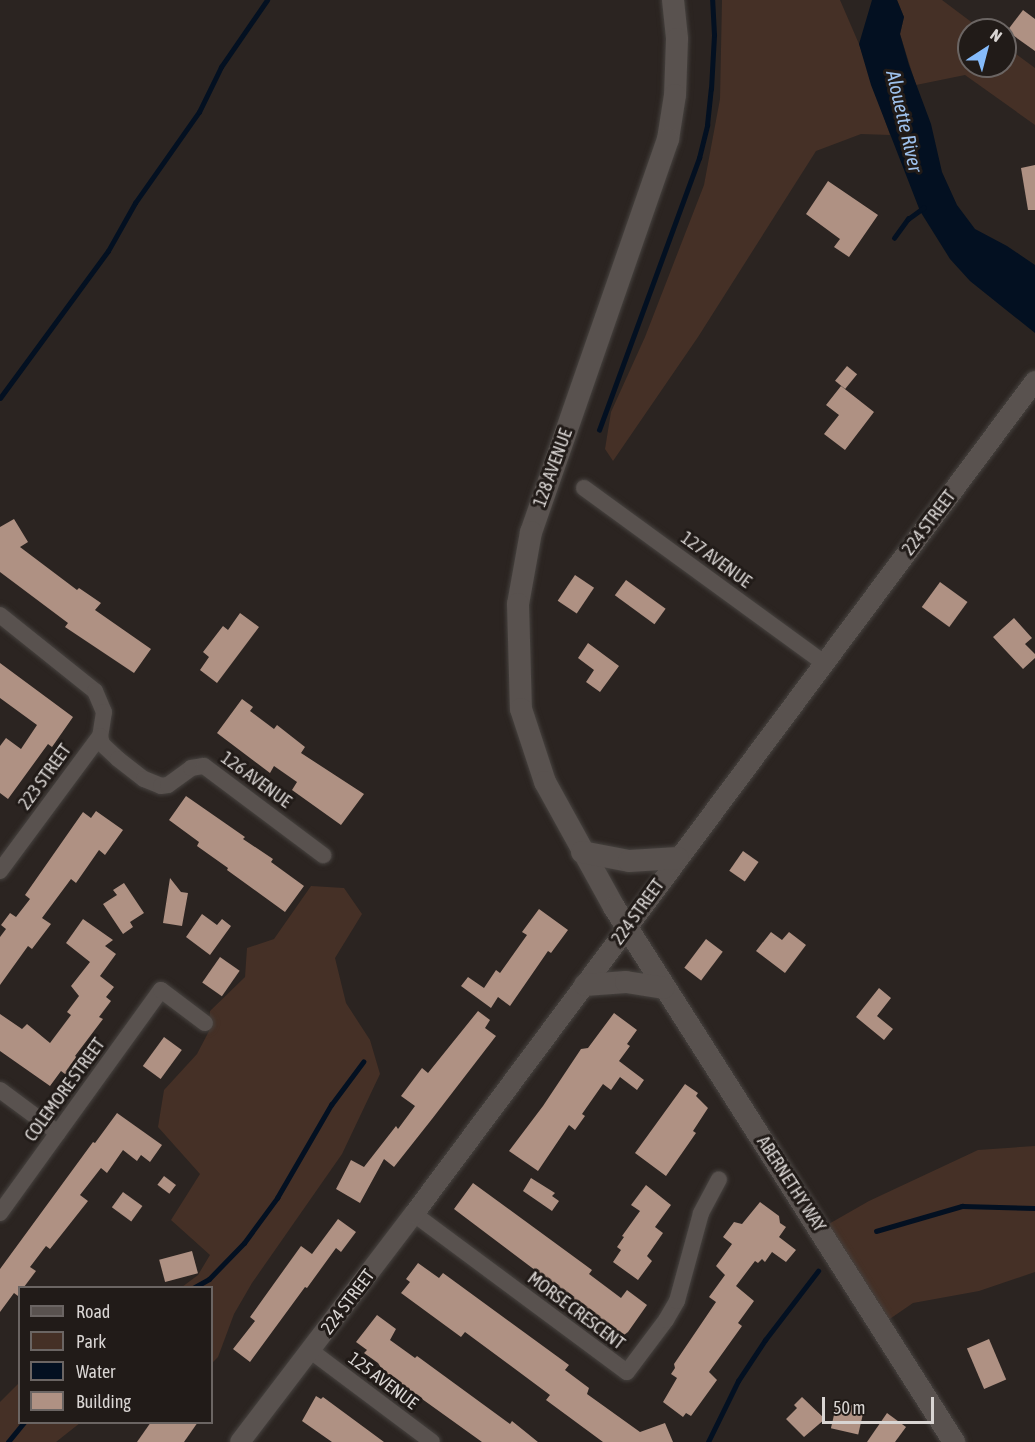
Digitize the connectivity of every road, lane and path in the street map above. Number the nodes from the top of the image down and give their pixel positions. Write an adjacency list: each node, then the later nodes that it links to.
1 (673, 0): 7 (main road, 128 AVENUE)
2 (1035, 381): 5 (street, 224 STREET)
3 (584, 488): 5 (street, 127 AVENUE)
4 (0, 615): 6 (street)
5 (825, 664): 9 (street, 224 STREET)
6 (100, 736): 8 (street, 126 AVENUE); 10 (street, 223 STREET)
7 (582, 852): 9 (main road); 11 (main road, 128 AVENUE)
8 (323, 855)
9 (678, 858): 11 (street, 224 STREET)
10 (0, 871)
11 (627, 926): 12 (street, 224 STREET); 13 (main road, ABERNETHY WAY)
12 (585, 985): 13 (main road); 19 (street, 224 STREET)
13 (664, 988): 23 (main road, ABERNETHY WAY)
14 (205, 1023): 16 (street, COLEMORE STREET)
15 (0, 1090): 16 (street)
16 (58, 1133): 18 (street, COLEMORE STREET)
17 (719, 1179): 19 (street, MORSE CRESCENT)
18 (0, 1213)
19 (414, 1214): 20 (street, 224 STREET)
20 (311, 1351): 21 (street, 224 STREET); 22 (street, 125 AVENUE)
21 (240, 1442)
22 (432, 1442)
23 (954, 1442)

